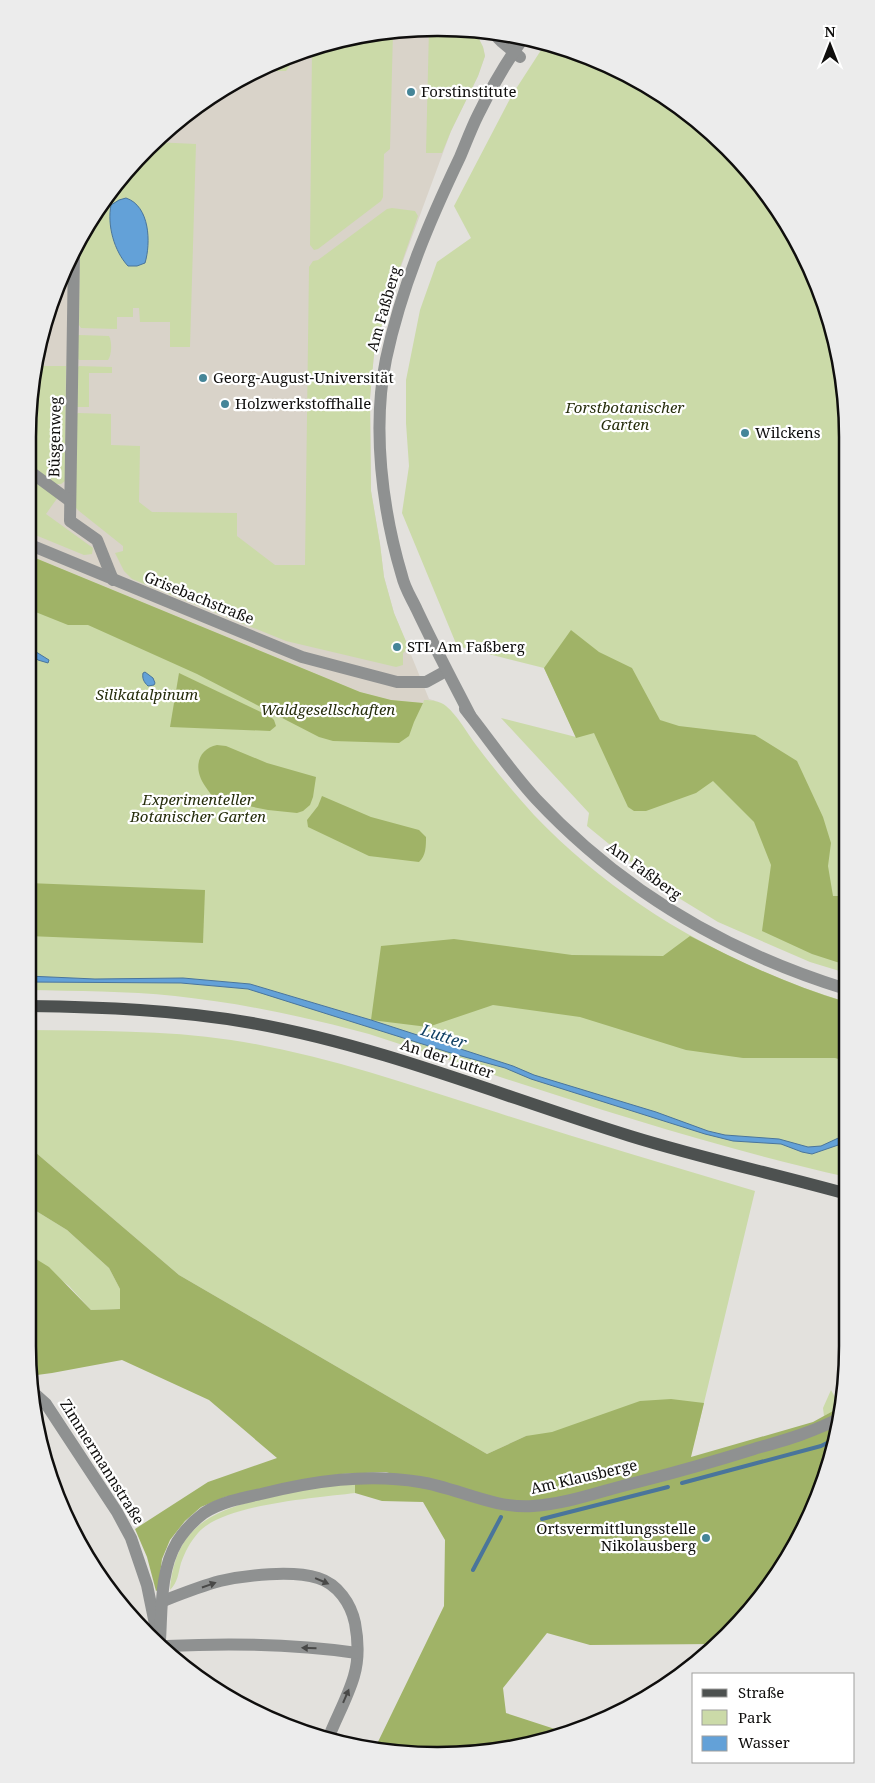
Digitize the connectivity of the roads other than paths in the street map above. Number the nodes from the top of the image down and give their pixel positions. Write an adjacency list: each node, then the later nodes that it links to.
1 (520, 49): 7 (street, Am Faßberg)
2 (74, 269): 4 (street, Büsgenweg)
3 (36, 476): 4 (street, Büsgenweg)
4 (70, 501): 6 (street, Büsgenweg)
5 (36, 547): 6 (street, Grisebachstraße)
6 (113, 580): 7 (street, Grisebachstraße)
7 (443, 672): 8 (street, Am Faßberg)
8 (839, 987)
9 (36, 1006): 10 (main road, An der Lutter)
10 (839, 1192)
11 (40, 1399): 14 (street, Zimmermannstraße)
12 (831, 1422): 13 (street, Am Klausberge)
13 (163, 1601): 15 (street, Am Klausberge); 17 (street, one-way to 17)
14 (158, 1632)
15 (160, 1634)
16 (172, 1646): 17 (street, one-way to 16)
17 (357, 1652): 18 (street, one-way to 17)
18 (331, 1732)

